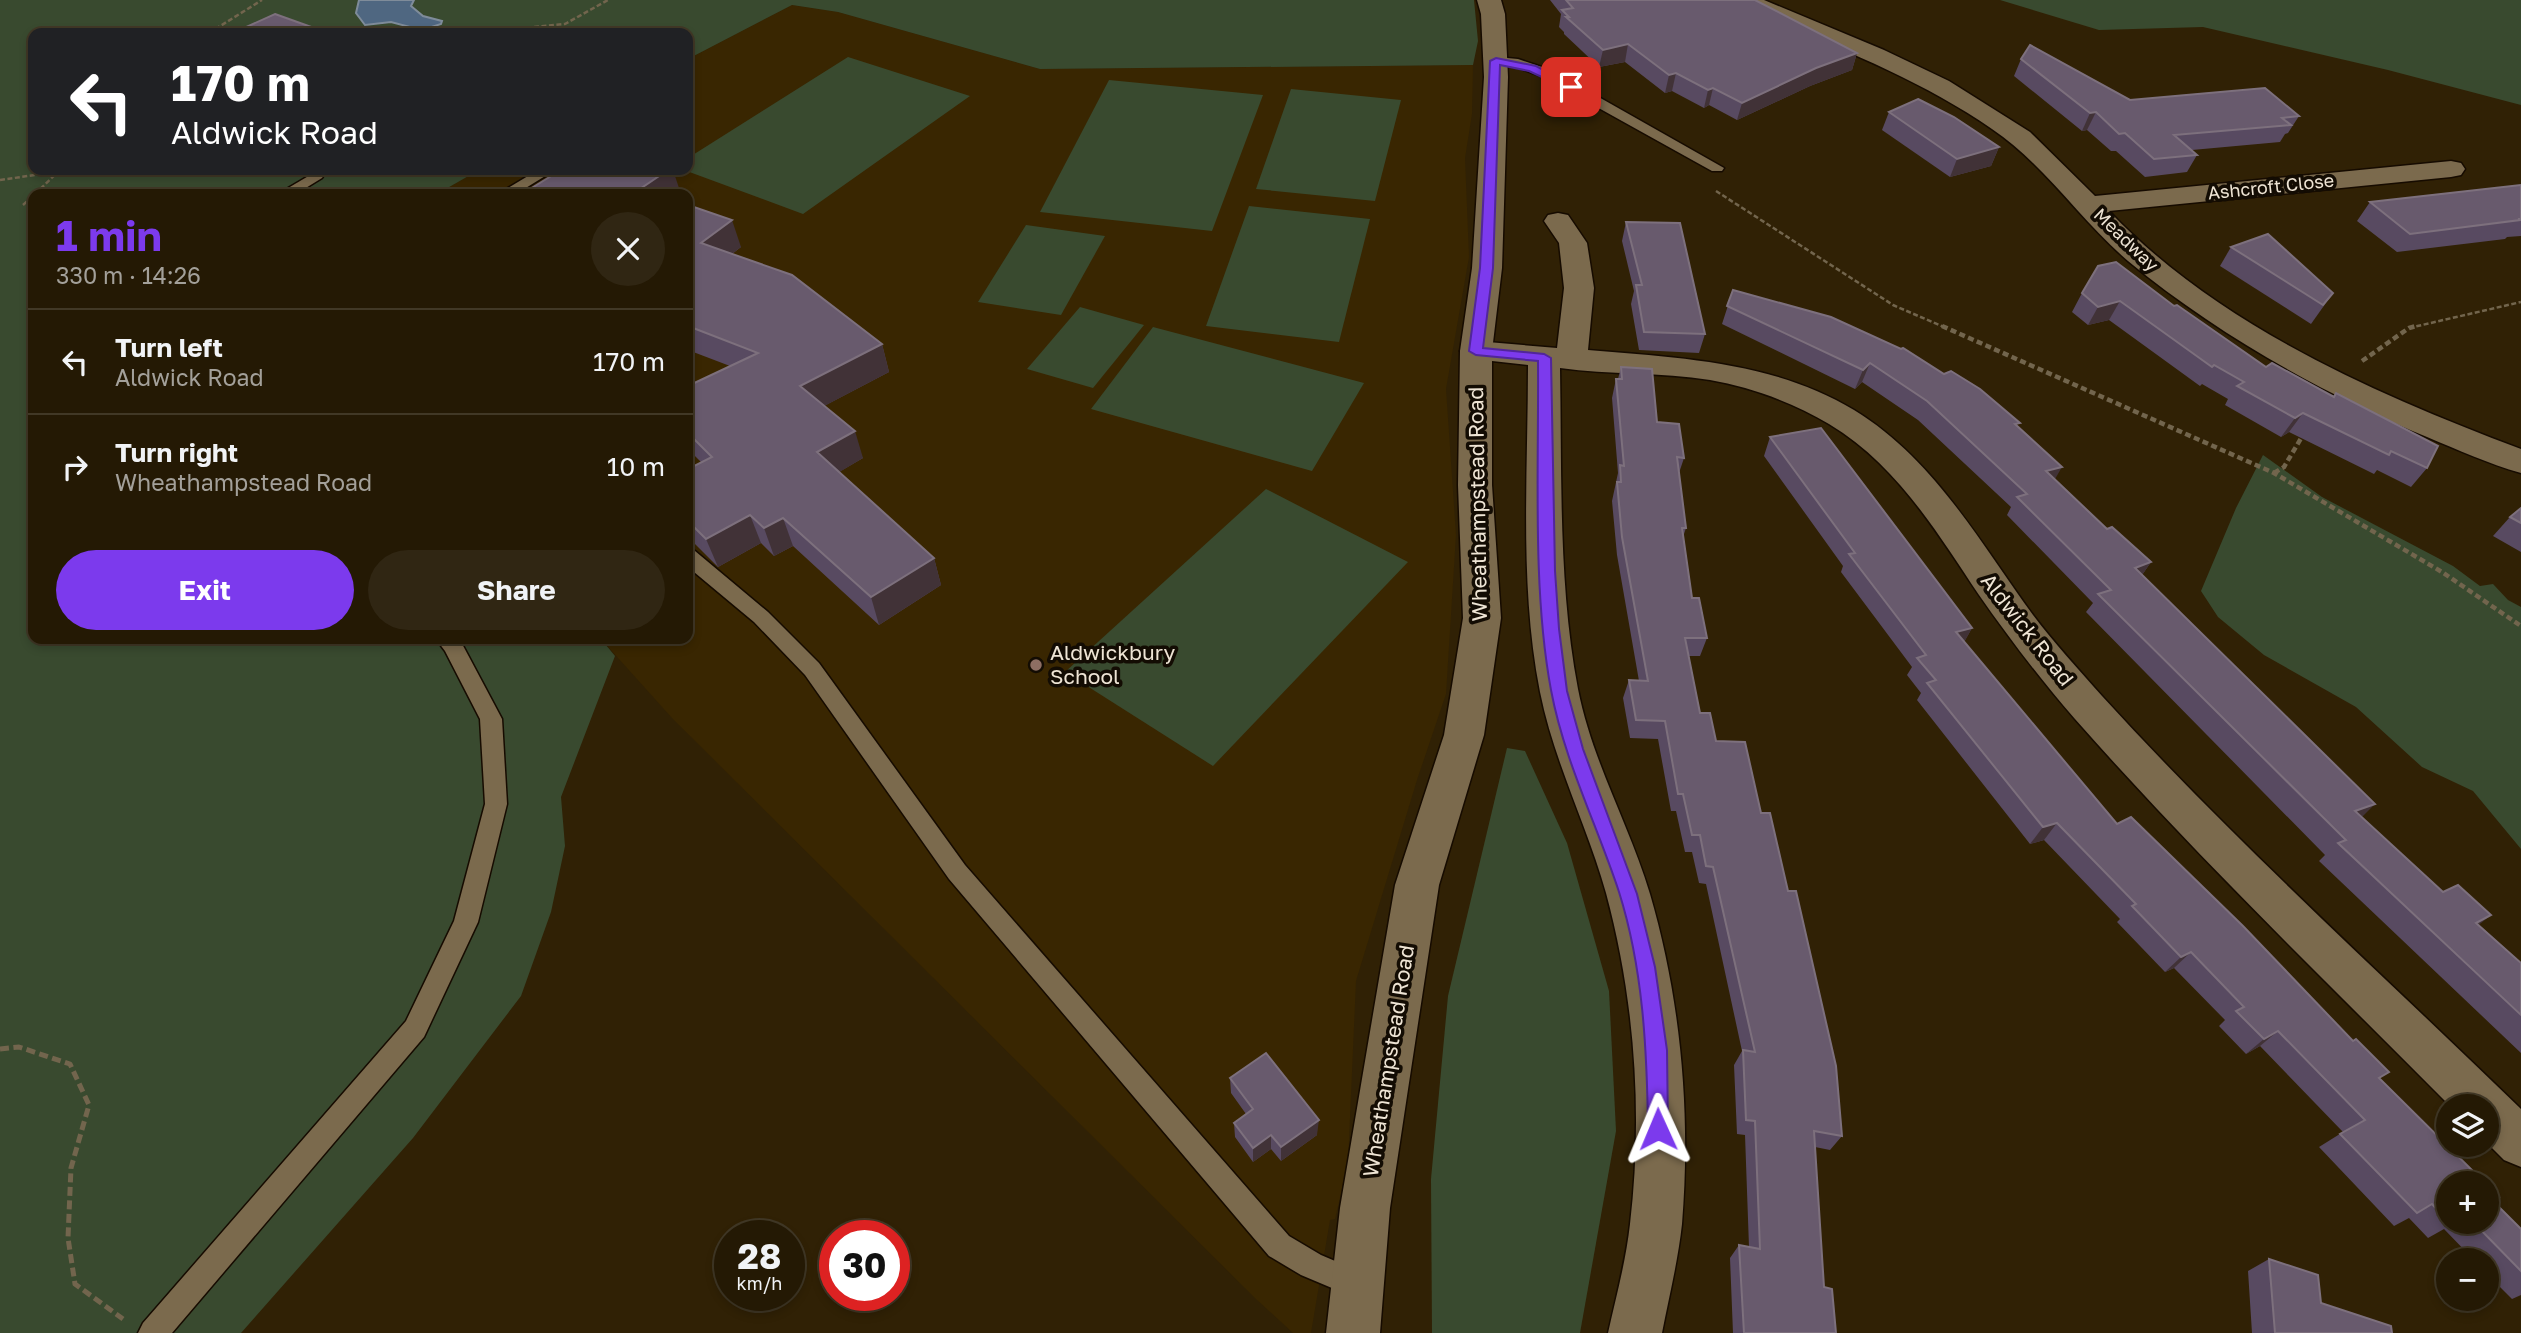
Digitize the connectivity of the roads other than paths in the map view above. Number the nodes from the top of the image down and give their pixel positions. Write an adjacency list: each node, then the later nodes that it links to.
1 (1489, 0): 3 (street, Wheathampstead Road)
2 (1744, 0): 10 (street, Meadway)
3 (1496, 61): 4 (lane); 12 (street, Wheathampstead Road)
4 (1717, 168)
5 (2451, 169): 10 (street, Ashcroft Close)
6 (317, 175): 8 (lane)
7 (539, 175): 9 (lane)
8 (294, 189)
9 (515, 189)
10 (2090, 205): 14 (street, Meadway)
11 (1558, 221): 13 (street)
12 (1476, 351): 13 (street, Aldwick Road); 20 (street, Wheathampstead Road)
13 (1558, 359): 17 (street, Aldwick Road); 23 (street)
14 (2521, 462)
15 (693, 560): 20 (lane)
16 (451, 644): 21 (lane)
17 (2471, 1094)
18 (2499, 1122): 19 (street, Aldwick Road)
19 (2521, 1143)
20 (1357, 1285): 22 (street, Wheathampstead Road)
21 (153, 1333)
22 (1353, 1333)
23 (1635, 1333)

